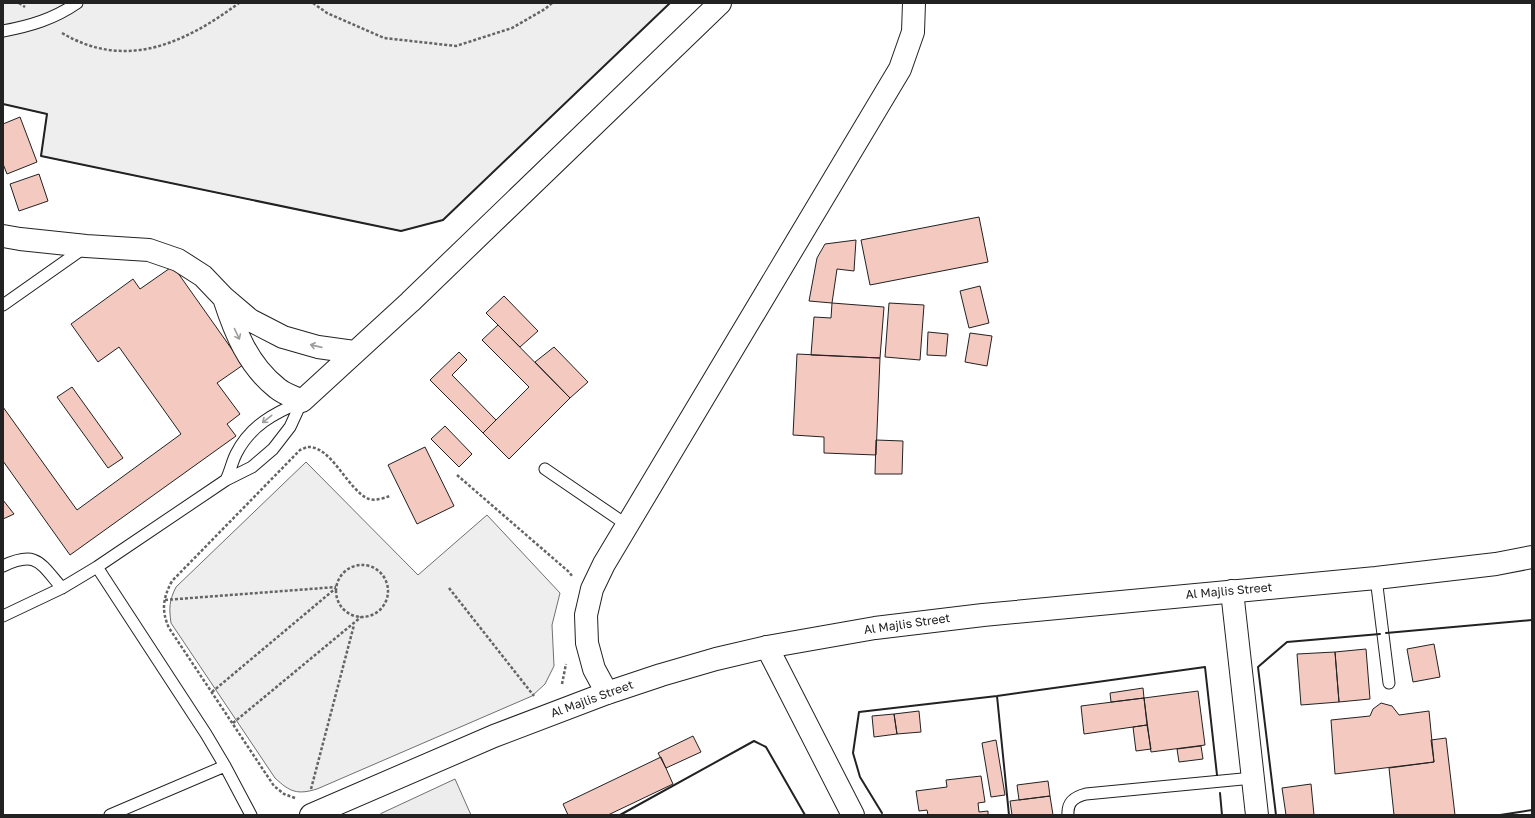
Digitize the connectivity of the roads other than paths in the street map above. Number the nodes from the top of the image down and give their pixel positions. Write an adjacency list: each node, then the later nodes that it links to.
1 (77, 3): 4 (lane)
2 (720, 3): 9 (street)
3 (914, 3): 13 (street)
4 (3, 31)
5 (3, 236): 6 (street)
6 (86, 246): 7 (street); 8 (lane)
7 (224, 298): 9 (street, one-way to 7); 10 (street, one-way to 10)
8 (3, 305)
9 (354, 352): 10 (street)
10 (302, 401): 12 (lane); 12 (lane, one-way to 12)
11 (545, 468): 13 (lane)
12 (226, 480): 16 (lane)
13 (628, 525): 23 (street)
14 (1532, 557): 17 (street, Al Majlis Street)
15 (3, 566): 18 (lane)
16 (96, 567): 18 (lane); 24 (lane)
17 (1376, 578): 19 (street, Al Majlis Street); 22 (lane)
18 (62, 588): 20 (lane)
19 (1232, 591): 21 (street, Al Majlis Street); 25 (street)
20 (3, 616)
21 (767, 647): 23 (street, Al Majlis Street); 29 (street)
22 (1389, 683)
23 (607, 693): 26 (street, Al Majlis Street)
24 (225, 766): 27 (lane); 28 (lane)
25 (1253, 778): 30 (lane); 31 (street)
26 (304, 807)
27 (110, 815)
28 (251, 815)
29 (854, 815)
30 (1068, 815)
31 (1257, 815)

